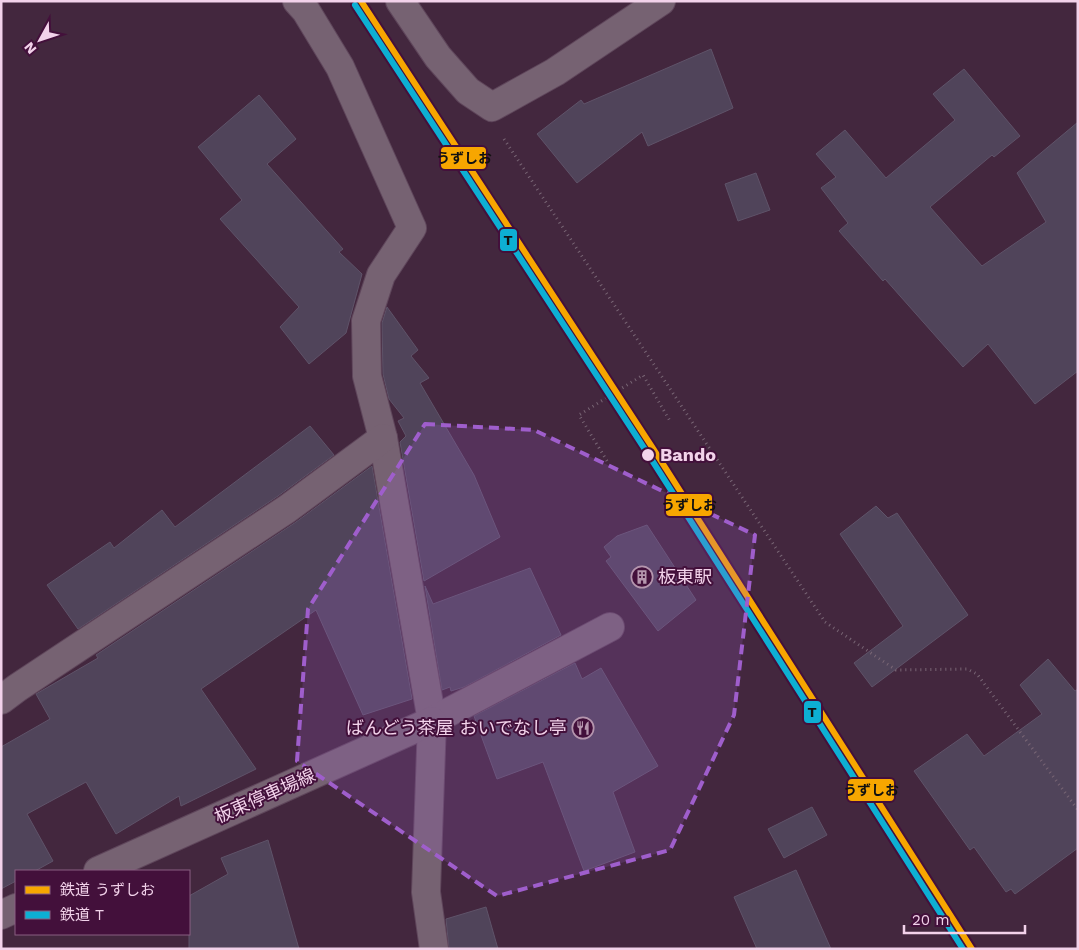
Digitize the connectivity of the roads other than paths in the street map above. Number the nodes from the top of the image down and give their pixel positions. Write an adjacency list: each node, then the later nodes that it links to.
1 (297, 1): 4 (street)
2 (400, 1): 3 (street)
3 (661, 1)
4 (383, 438): 6 (street); 7 (street)
5 (610, 628): 7 (street, 板東停車場線)
6 (1, 700)
7 (432, 721): 8 (street, 板東停車場線); 11 (street)
8 (100, 870)
9 (15, 908): 10 (street)
10 (1, 915)
11 (434, 949)

